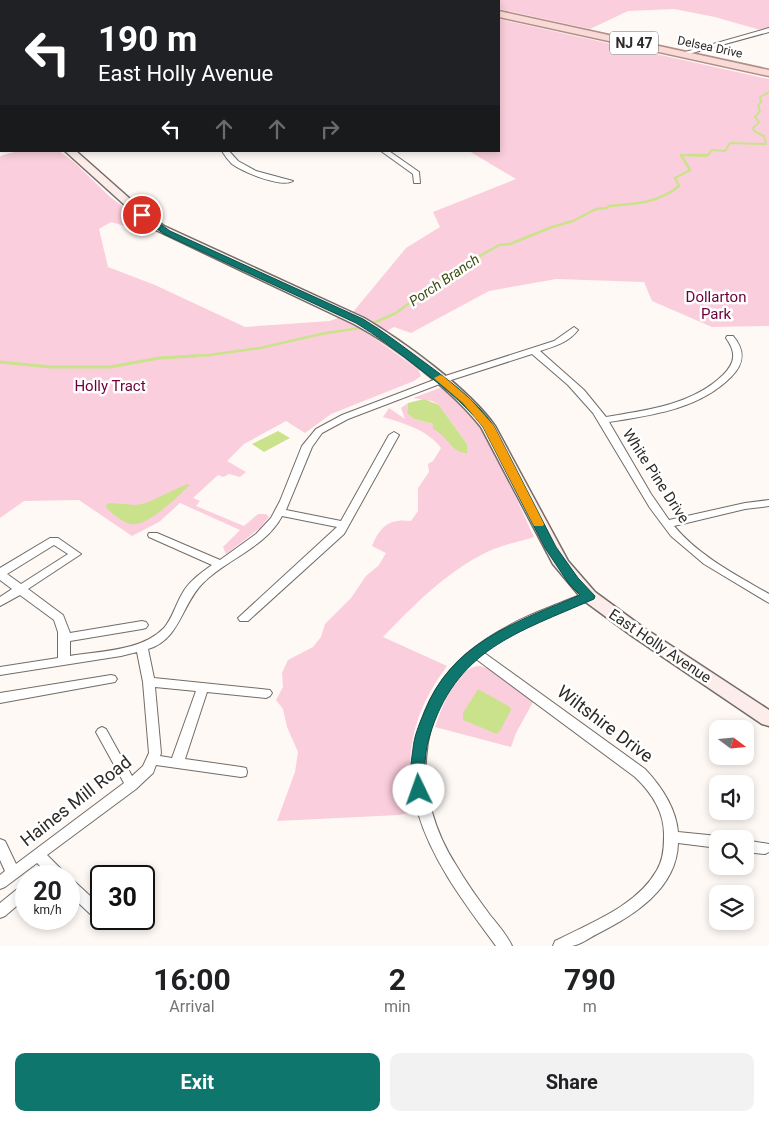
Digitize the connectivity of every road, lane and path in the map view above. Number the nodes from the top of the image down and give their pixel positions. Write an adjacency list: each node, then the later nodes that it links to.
1 (500, 14): 3 (main road, Delsea Drive / NJ 47)
2 (769, 30): 3 (street)
3 (681, 54): 4 (main road, Delsea Drive / NJ 47)
4 (769, 73)
5 (71, 152): 13 (street, East Holly Avenue)
6 (226, 152): 8 (street)
7 (386, 152): 9 (street)
8 (289, 181)
9 (417, 181)
10 (574, 330): 12 (street)
11 (730, 338): 14 (street)
12 (534, 351): 13 (street); 14 (street, White Pine Drive)
13 (442, 380): 17 (street); 24 (street, East Holly Avenue)
14 (603, 420): 18 (street, White Pine Drive)
15 (394, 435): 19 (street)
16 (769, 504): 18 (street)
17 (280, 512): 19 (street); 21 (street)
18 (667, 524): 25 (street, White Pine Drive)
19 (344, 525): 27 (street)
20 (153, 535): 21 (street)
21 (220, 564): 30 (street)
22 (0, 573): 23 (street); 23 (street)
23 (21, 589): 26 (street); 29 (street)
24 (589, 596): 31 (street); 39 (street, East Holly Avenue)
25 (769, 599)
26 (0, 602)
27 (244, 618)
28 (142, 625): 29 (street)
29 (65, 638): 32 (street)
30 (142, 648): 32 (street); 35 (street, Haines Mill Road)
31 (475, 652): 45 (street, Wiltshire Drive); 58 (street)
32 (64, 661): 33 (street)
33 (0, 671)
34 (111, 679): 38 (street)
35 (149, 682): 36 (street); 41 (street, Haines Mill Road)
36 (203, 687): 37 (street); 42 (street)
37 (266, 693)
38 (0, 698)
39 (769, 719)
40 (102, 732): 44 (street)
41 (153, 760): 42 (street); 44 (street, Haines Mill Road)
42 (178, 763): 43 (street)
43 (241, 772)
44 (132, 785): 50 (street, Haines Mill Road)
45 (672, 837): 46 (street); 59 (street, Wiltshire Drive)
46 (709, 841)
47 (0, 845): 52 (street)
48 (754, 847): 49 (street)
49 (765, 848)
50 (38, 855): 51 (street); 52 (street, Haines Mill Road)
51 (45, 865)
52 (13, 873): 53 (street, Haines Mill Road)
53 (0, 883)
54 (80, 895): 56 (street)
55 (15, 899): 57 (street)
56 (90, 905)
57 (0, 912)
58 (505, 946)
59 (560, 946)

